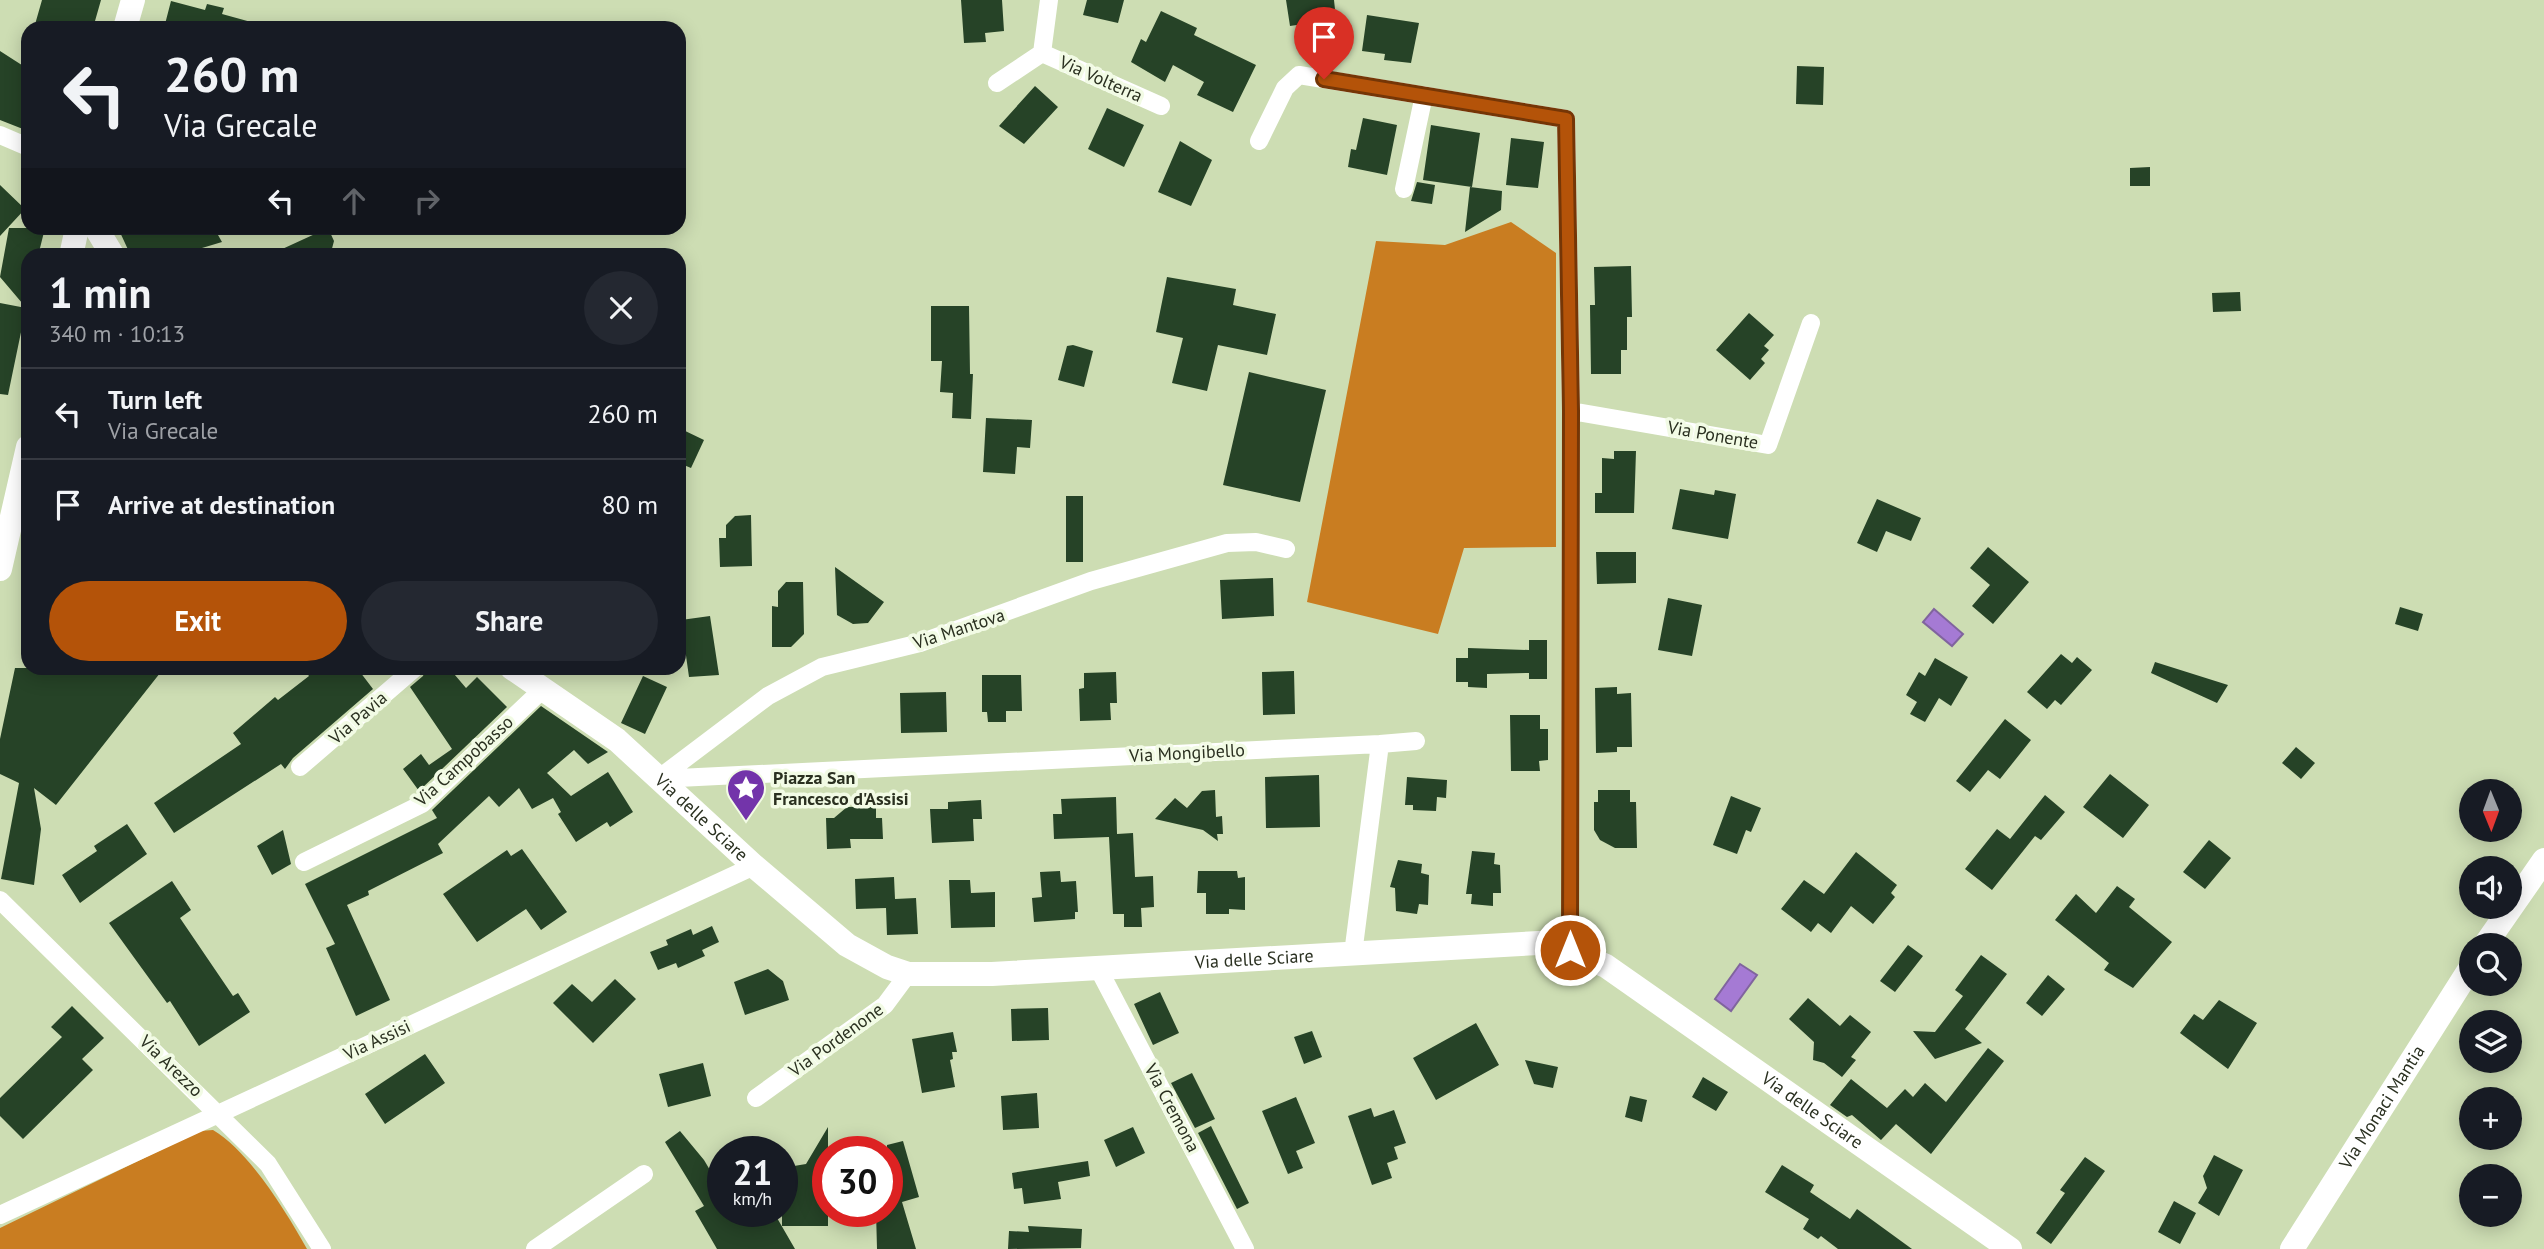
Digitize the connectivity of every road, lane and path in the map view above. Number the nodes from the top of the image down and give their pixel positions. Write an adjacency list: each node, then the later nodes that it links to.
1 (133, 0): 3 (street)
2 (1049, 0): 4 (street)
3 (127, 21)
4 (1042, 53): 5 (street); 7 (street, Via Volterra)
5 (997, 83)
6 (1424, 95): 9 (street); 11 (street); 13 (street)
7 (1161, 106)
8 (0, 135): 10 (street)
9 (1259, 141)
10 (21, 144)
11 (1404, 189)
12 (1811, 323): 13 (street, Via Ponente)
13 (1571, 411): 30 (street)
14 (21, 467): 15 (street)
15 (7, 506): 17 (street)
16 (1286, 549): 24 (street, Via Mantova)
17 (0, 569)
18 (407, 675): 23 (street, Via Pavia)
19 (522, 675): 20 (street, Via delle Sciare)
20 (543, 689): 24 (street, Via delle Sciare); 26 (street, Via Campobasso)
21 (1416, 741): 22 (street, Via Mongibello)
22 (1380, 744): 24 (street, Via Mongibello); 31 (street)
23 (300, 767)
24 (658, 779): 27 (street, Via delle Sciare)
25 (2544, 860): 29 (street)
26 (304, 862)
27 (754, 866): 33 (street, Via delle Sciare); 36 (street, Via Assisi)
28 (0, 900): 36 (street, Via Arezzo)
29 (2493, 933)
30 (1570, 950): 31 (street, Via delle Sciare); 42 (street, Via delle Sciare)
31 (1353, 954): 32 (street, Via delle Sciare)
32 (1098, 968): 33 (street, Via delle Sciare); 41 (street, Via Cremona)
33 (908, 974): 35 (street, Via Pordenone)
34 (2459, 986): 43 (street, Via Monaci Mantia)
35 (756, 1098)
36 (219, 1112): 38 (street, Via Assisi); 39 (street, Via Arezzo)
37 (644, 1174): 40 (street)
38 (0, 1215)
39 (321, 1249)
40 (534, 1249)
41 (1245, 1249)
42 (2010, 1249)
43 (2292, 1249)

